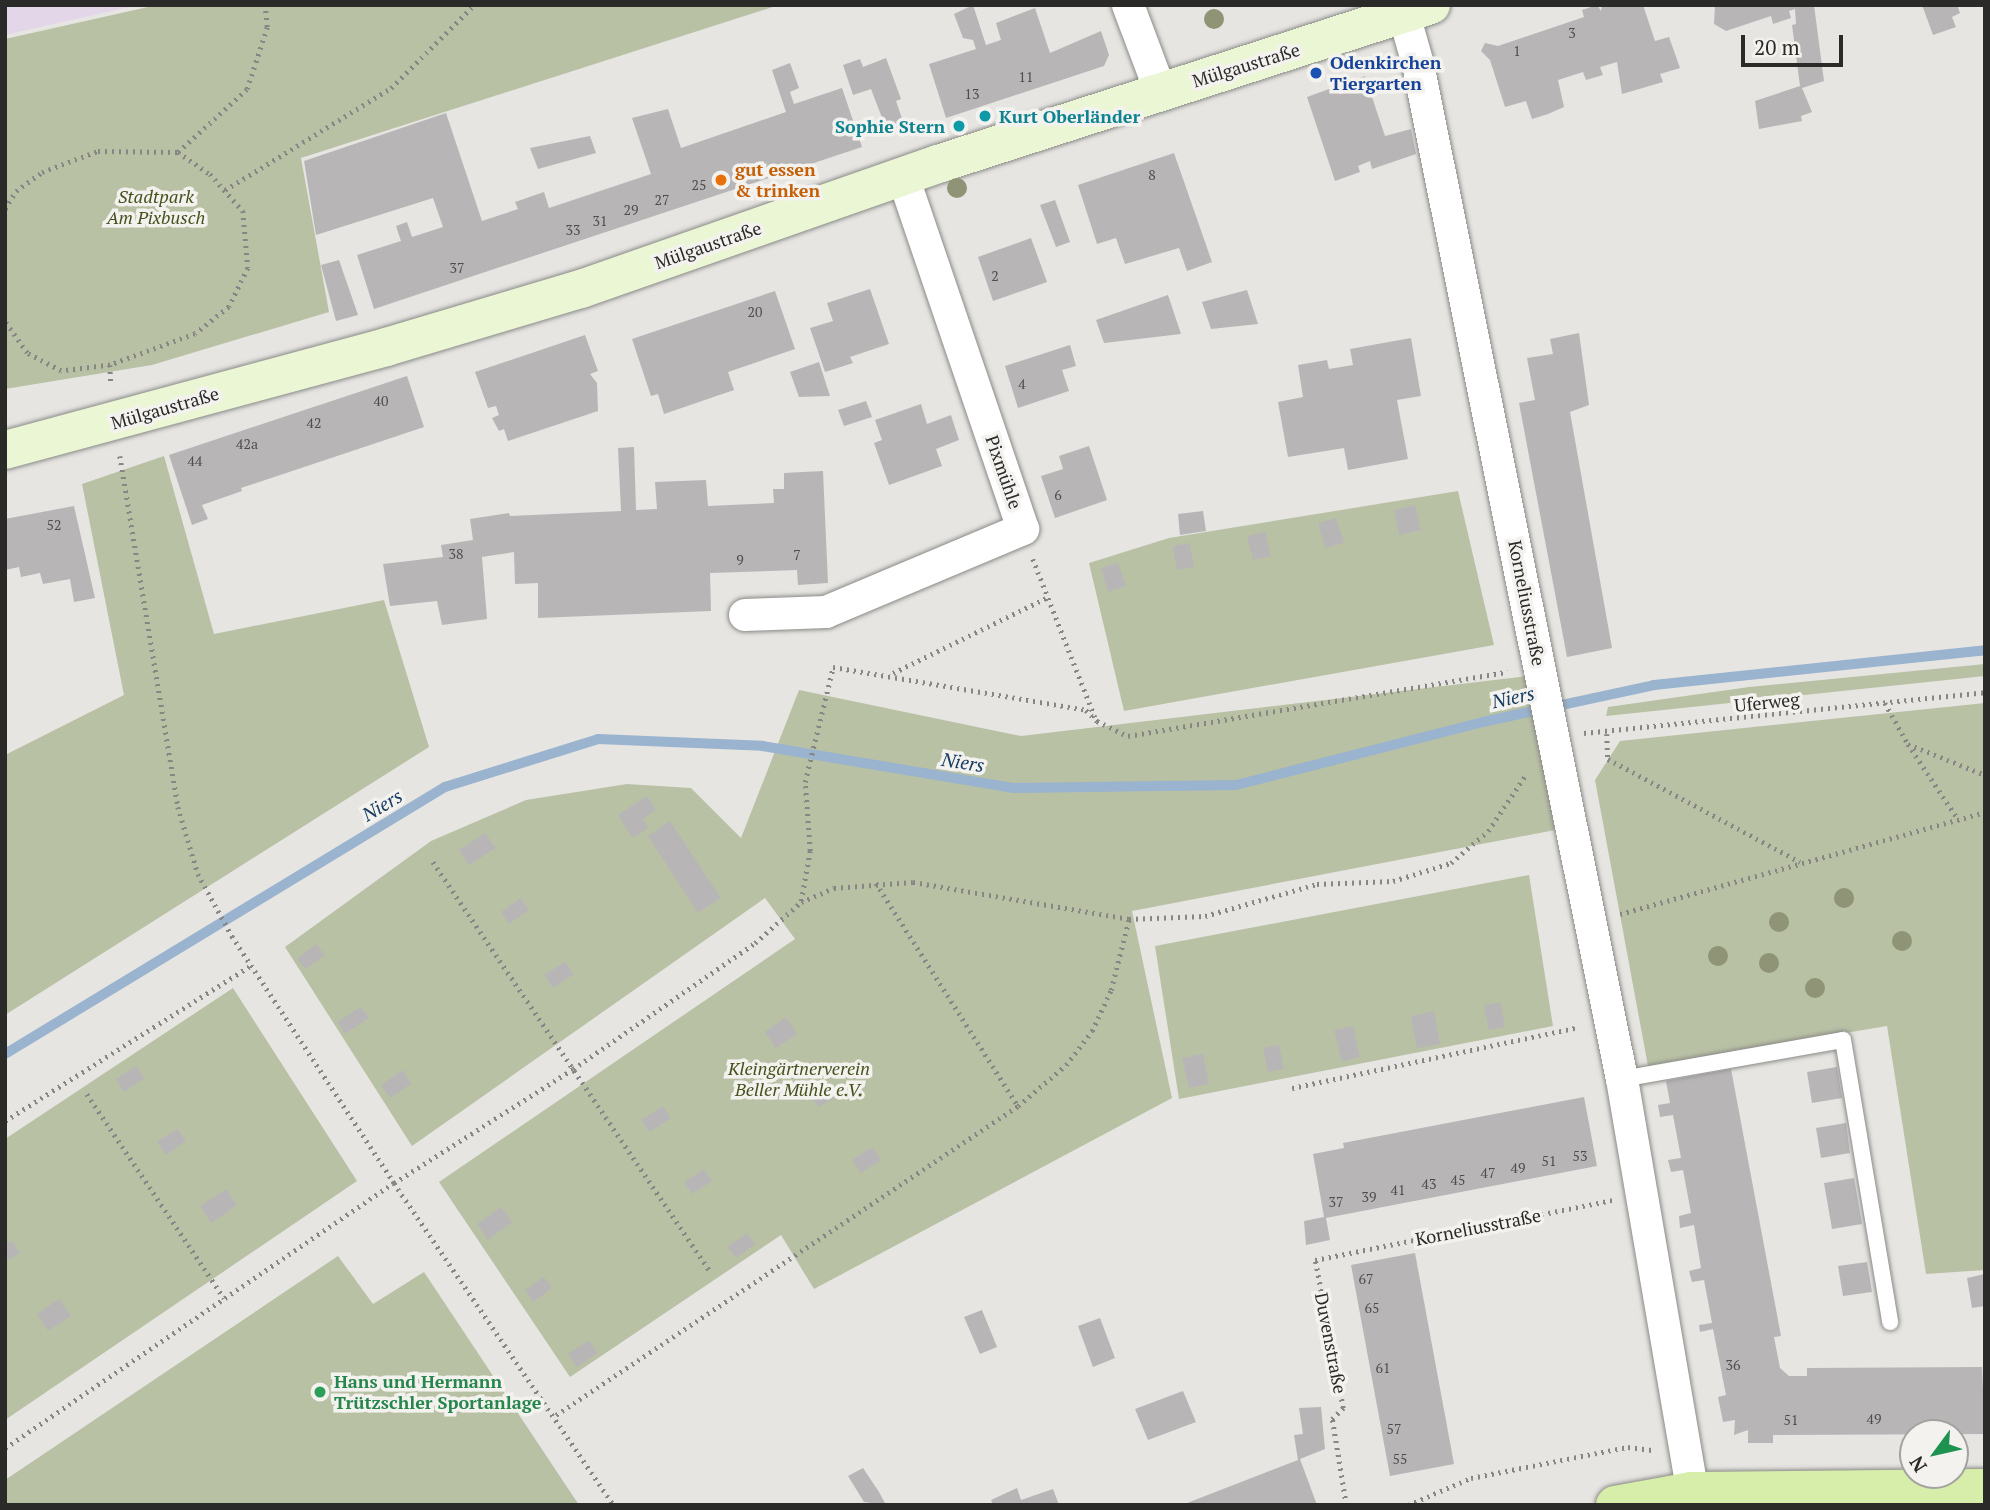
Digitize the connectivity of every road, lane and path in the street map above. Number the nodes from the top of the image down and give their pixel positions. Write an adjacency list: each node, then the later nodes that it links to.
1 (265, 5): 6 (path)
2 (474, 5): 8 (path)
3 (1128, 5): 5 (street)
4 (1417, 10): 5 (street, Mülgaustraße); 18 (street, Korneliusstraße)
5 (1160, 90): 7 (street, Mülgaustraße)
6 (178, 152): 8 (path); 9 (path)
7 (903, 176): 12 (street, Mülgaustraße); 14 (street, Pixmühle)
8 (225, 190): 11 (path)
9 (5, 209)
10 (5, 322): 11 (path)
11 (110, 365): 12 (path)
12 (114, 422): 13 (street, Mülgaustraße); 34 (path)
13 (5, 450)
14 (1023, 529): 15 (path); 16 (street, Pixmühle)
15 (1046, 598): 17 (path); 21 (path)
16 (745, 615)
17 (892, 674): 21 (path); 31 (path)
18 (1541, 676): 21 (path); 23 (street, Korneliusstraße)
19 (1985, 692): 20 (path, Uferweg)
20 (1885, 703): 22 (path, Uferweg); 24 (path)
21 (1097, 721)
22 (1607, 734): 23 (path, Uferweg); 29 (path)
23 (1552, 735): 32 (path); 33 (street, Korneliusstraße)
24 (1908, 744): 25 (path); 27 (path)
25 (1985, 775)
26 (1985, 812): 27 (path)
27 (1958, 819): 29 (path)
28 (433, 862): 36 (path)
29 (1801, 862): 33 (path)
30 (876, 883): 31 (path); 32 (path); 40 (path)
31 (801, 902): 36 (path)
32 (1129, 919): 40 (path)
33 (1590, 926): 35 (street, Korneliusstraße)
34 (252, 965): 41 (path); 42 (path)
35 (1609, 1021): 37 (street, Korneliusstraße); 38 (path)
36 (573, 1069): 42 (path); 45 (path)
37 (1622, 1079): 43 (street, Korneliusstraße); 47 (lane)
38 (1292, 1088)
39 (87, 1094): 46 (path)
40 (1017, 1106): 48 (path)
41 (5, 1121)
42 (394, 1183): 46 (path); 48 (path)
43 (1641, 1194): 44 (path, Korneliusstraße); 51 (street, Korneliusstraße)
44 (1315, 1260): 53 (path, Duvenstraße)
45 (709, 1270)
46 (224, 1298): 49 (path)
47 (1890, 1322)
48 (556, 1415): 52 (path)
49 (5, 1448)
50 (1985, 1488): 51 (main road)
51 (1693, 1498): 54 (main road)
52 (614, 1505)
53 (1346, 1505)
54 (1615, 1505)

